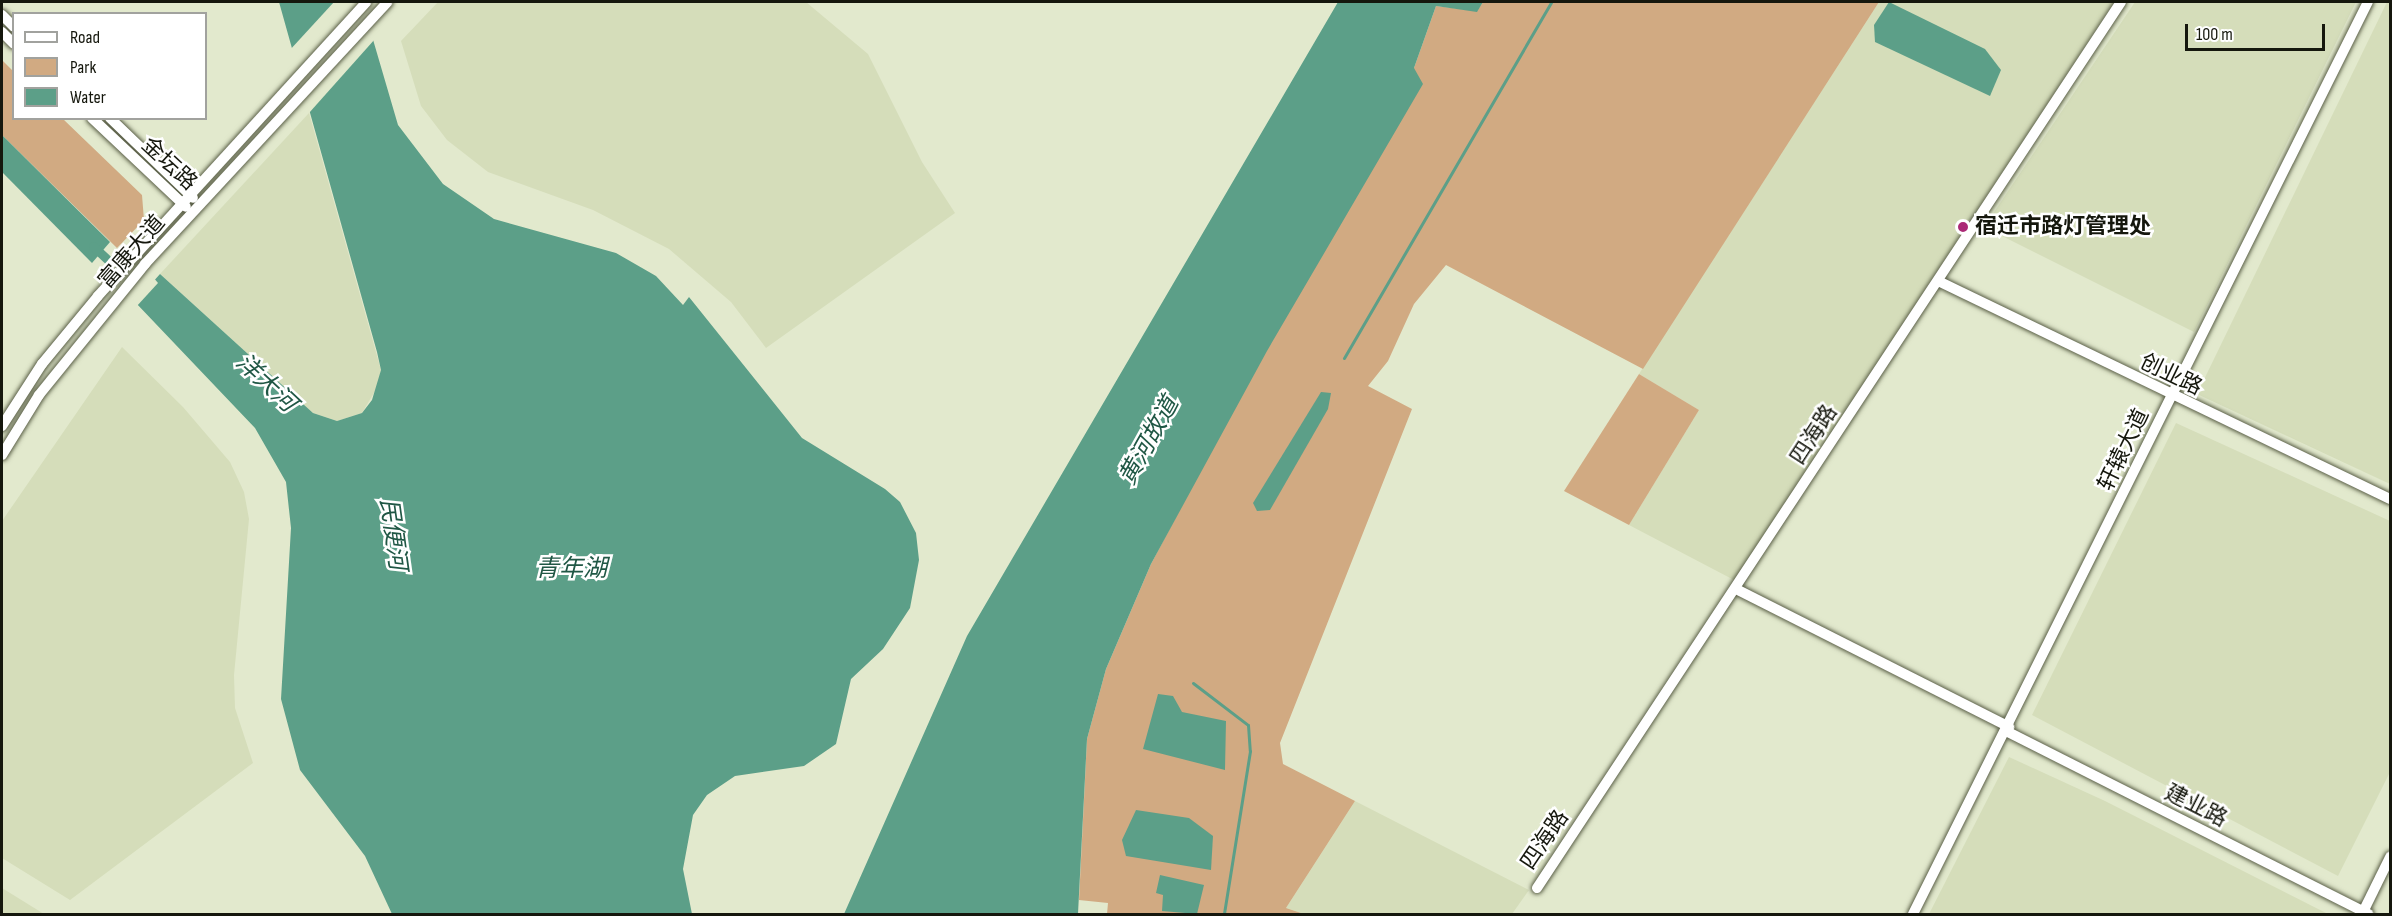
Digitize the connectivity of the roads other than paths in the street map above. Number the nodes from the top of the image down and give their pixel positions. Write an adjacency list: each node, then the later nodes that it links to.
1 (388, 2): 8 (street, 富康大道)
2 (2121, 2): 12 (street, 四海路)
3 (2368, 2): 13 (street, 轩辕大道)
4 (364, 4): 7 (street, 富康大道)
5 (94, 120): 10 (street, 金坛路)
6 (112, 120): 9 (street, 金坛路)
7 (232, 148): 8 (street); 9 (street, 富康大道)
8 (243, 159): 11 (street, 富康大道)
9 (189, 195): 10 (street, 富康大道); 11 (street, 金坛路)
10 (181, 203): 11 (street, 金坛路); 14 (street, 富康大道)
11 (196, 209): 15 (street, 富康大道)
12 (1938, 281): 13 (street, 创业路); 17 (street, 四海路)
13 (2172, 398): 16 (street, 创业路); 18 (street, 轩辕大道)
14 (2, 426)
15 (2, 455)
16 (2391, 499)
17 (1738, 590): 18 (street, 建业路); 20 (street, 四海路)
18 (2008, 729): 21 (street, 建业路); 22 (street, 轩辕大道)
19 (2391, 857): 21 (street)
20 (1536, 888)
21 (2364, 914)
22 (1913, 915)

